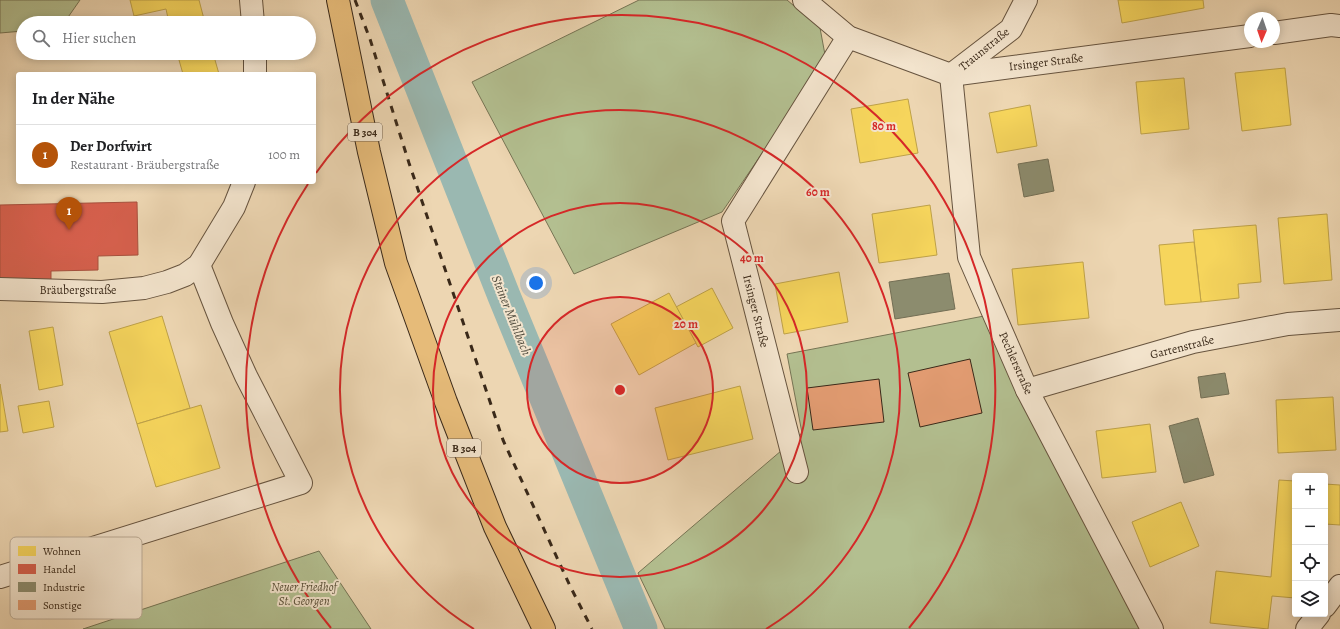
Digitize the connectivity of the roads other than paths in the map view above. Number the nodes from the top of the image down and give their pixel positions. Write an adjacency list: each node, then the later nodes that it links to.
1 (251, 0): 5 (street)
2 (338, 0): 25 (main road, B 304)
3 (804, 0): 8 (street, Irsinger Straße)
4 (1026, 0): 12 (street, Traunstraße)
5 (252, 16)
6 (1340, 26): 7 (street)
7 (1280, 32)
8 (848, 37): 12 (street, Irsinger Straße); 18 (street, Irsinger Straße)
9 (1244, 37): 12 (street, Irsinger Straße)
10 (254, 60): 11 (street)
11 (255, 72)
12 (951, 75): 17 (street, Pechlerstraße)
13 (243, 184): 14 (street, Bräubergstraße)
14 (199, 265): 15 (street, Bräubergstraße); 19 (street)
15 (0, 289)
16 (1340, 320): 17 (street, Gartenstraße)
17 (1027, 390): 26 (street, Pechlerstraße)
18 (797, 472)
19 (128, 537)
20 (10, 574): 21 (street)
21 (0, 577)
22 (1340, 586): 23 (street)
23 (1328, 602)
24 (1317, 617): 27 (street)
25 (544, 629)
26 (1152, 629)
27 (1307, 629)

